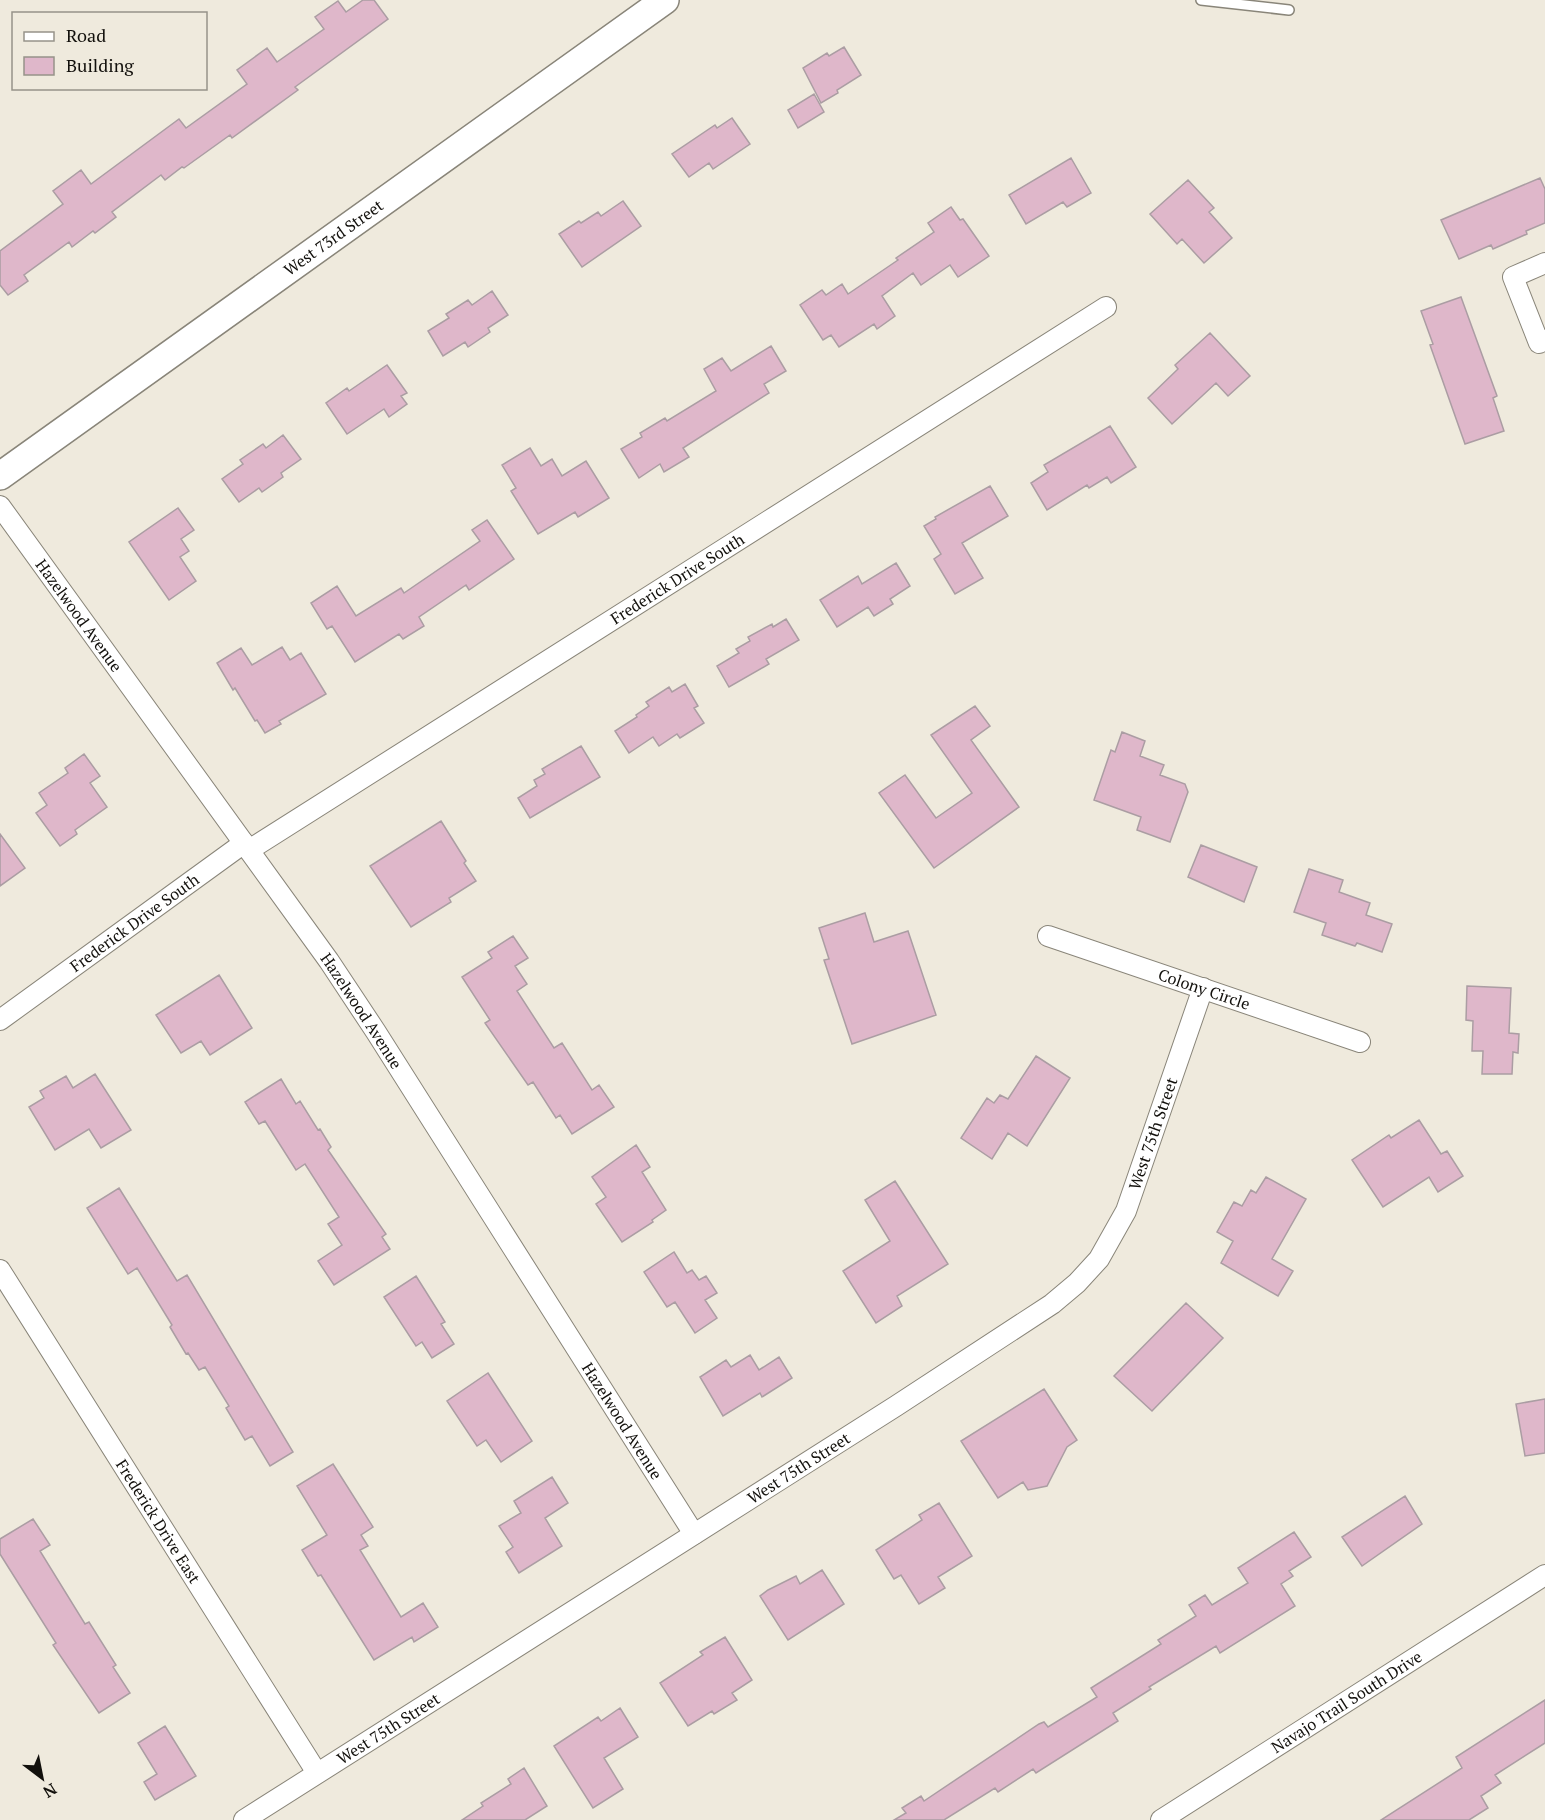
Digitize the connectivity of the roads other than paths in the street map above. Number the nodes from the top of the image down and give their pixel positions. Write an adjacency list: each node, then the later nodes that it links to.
1 (665, 0): 7 (main road, West 73rd Street)
2 (1201, 0): 3 (lane)
3 (1289, 10)
4 (1545, 263): 6 (street)
5 (1106, 307): 9 (street, Frederick Drive South)
6 (1545, 340)
7 (0, 476)
8 (0, 506): 9 (street, Hazelwood Avenue)
9 (246, 846): 12 (street, Frederick Drive South); 15 (street, Hazelwood Avenue)
10 (1048, 936): 11 (street, Colony Circle)
11 (1203, 988): 13 (street, Colony Circle); 15 (street, West 75th Street)
12 (0, 1020)
13 (1360, 1042)
14 (0, 1270): 17 (street, Frederick Drive East)
15 (694, 1534): 17 (street, West 75th Street)
16 (1539, 1579): 19 (street, Navajo Trail South Drive)
17 (317, 1773): 18 (street, West 75th Street)
18 (244, 1820)
19 (1161, 1820)

